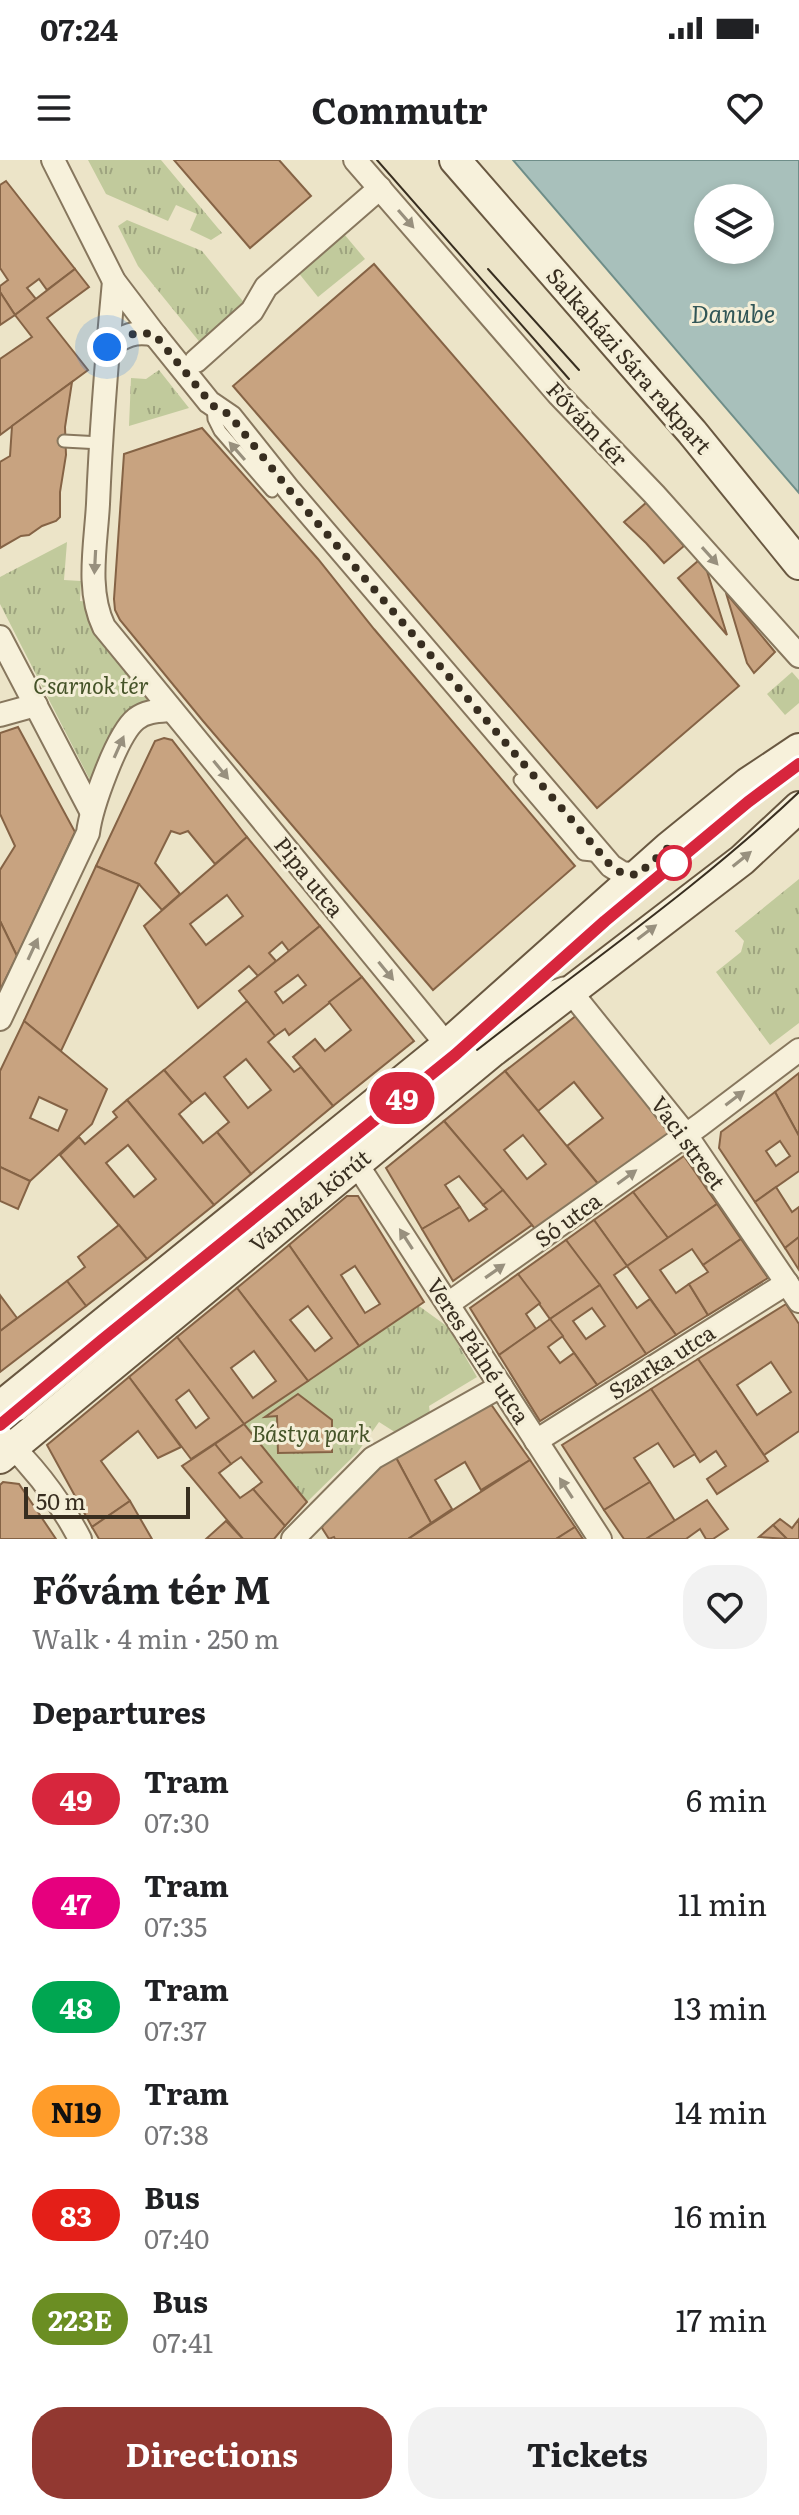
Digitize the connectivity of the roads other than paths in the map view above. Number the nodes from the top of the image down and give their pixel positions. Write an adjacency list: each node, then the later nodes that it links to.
1 (53, 160): 5 (street)
2 (355, 160): 4 (street, Fővám tér)
3 (455, 160): 13 (main road, Salkaházi Sára rakpart)
4 (380, 188): 8 (street); 15 (street, Fővám tér, one-way to 15)
5 (114, 281): 6 (street); 7 (street)
6 (155, 335): 7 (street); 9 (street)
7 (107, 347): 11 (street)
8 (196, 361)
9 (213, 406): 12 (lane, one-way to 9); 23 (street)
10 (64, 441): 11 (lane)
11 (101, 443): 17 (street, one-way to 17)
12 (272, 491)
13 (799, 564)
14 (0, 637): 16 (street)
15 (799, 656)
16 (36, 705): 18 (street); 21 (street)
17 (171, 710): 21 (street, one-way to 17); 30 (street, Pipa utca, one-way to 30)
18 (0, 715)
19 (797, 752): 24 (main road)
20 (520, 780): 23 (lane)
21 (91, 811): 28 (street, one-way to 21)
22 (793, 817): 26 (main road, one-way to 22)
23 (603, 856): 24 (street)
24 (637, 875): 25 (main road, Vámház körút)
25 (565, 942): 27 (lane, Vámház körút); 30 (main road, Vámház körút)
26 (580, 982): 27 (lane, Vámház körút); 31 (street, Vaci street); 32 (main road, Vámház körút)
27 (538, 992): 30 (lane, Vámház körút)
28 (0, 1019)
29 (799, 1050): 31 (street, one-way to 29)
30 (452, 1051): 36 (main road, Vámház körút)
31 (686, 1135): 33 (street, Vaci street); 34 (street, Só utca, one-way to 31)
32 (356, 1163): 34 (street, Veres Pálné utca, one-way to 32); 39 (main road, Vámház körút)
33 (785, 1293): 38 (street, Szarka utca)
34 (448, 1304): 35 (street, Veres Pálné utca)
35 (501, 1386): 38 (street, Veres Pálné utca); 40 (street)
36 (10, 1410): 37 (lane); 39 (lane)
37 (0, 1417)
38 (536, 1441): 42 (street, Veres Pálné utca, one-way to 38)
39 (4, 1446): 41 (street)
40 (301, 1536)
41 (80, 1539)
42 (600, 1539)

